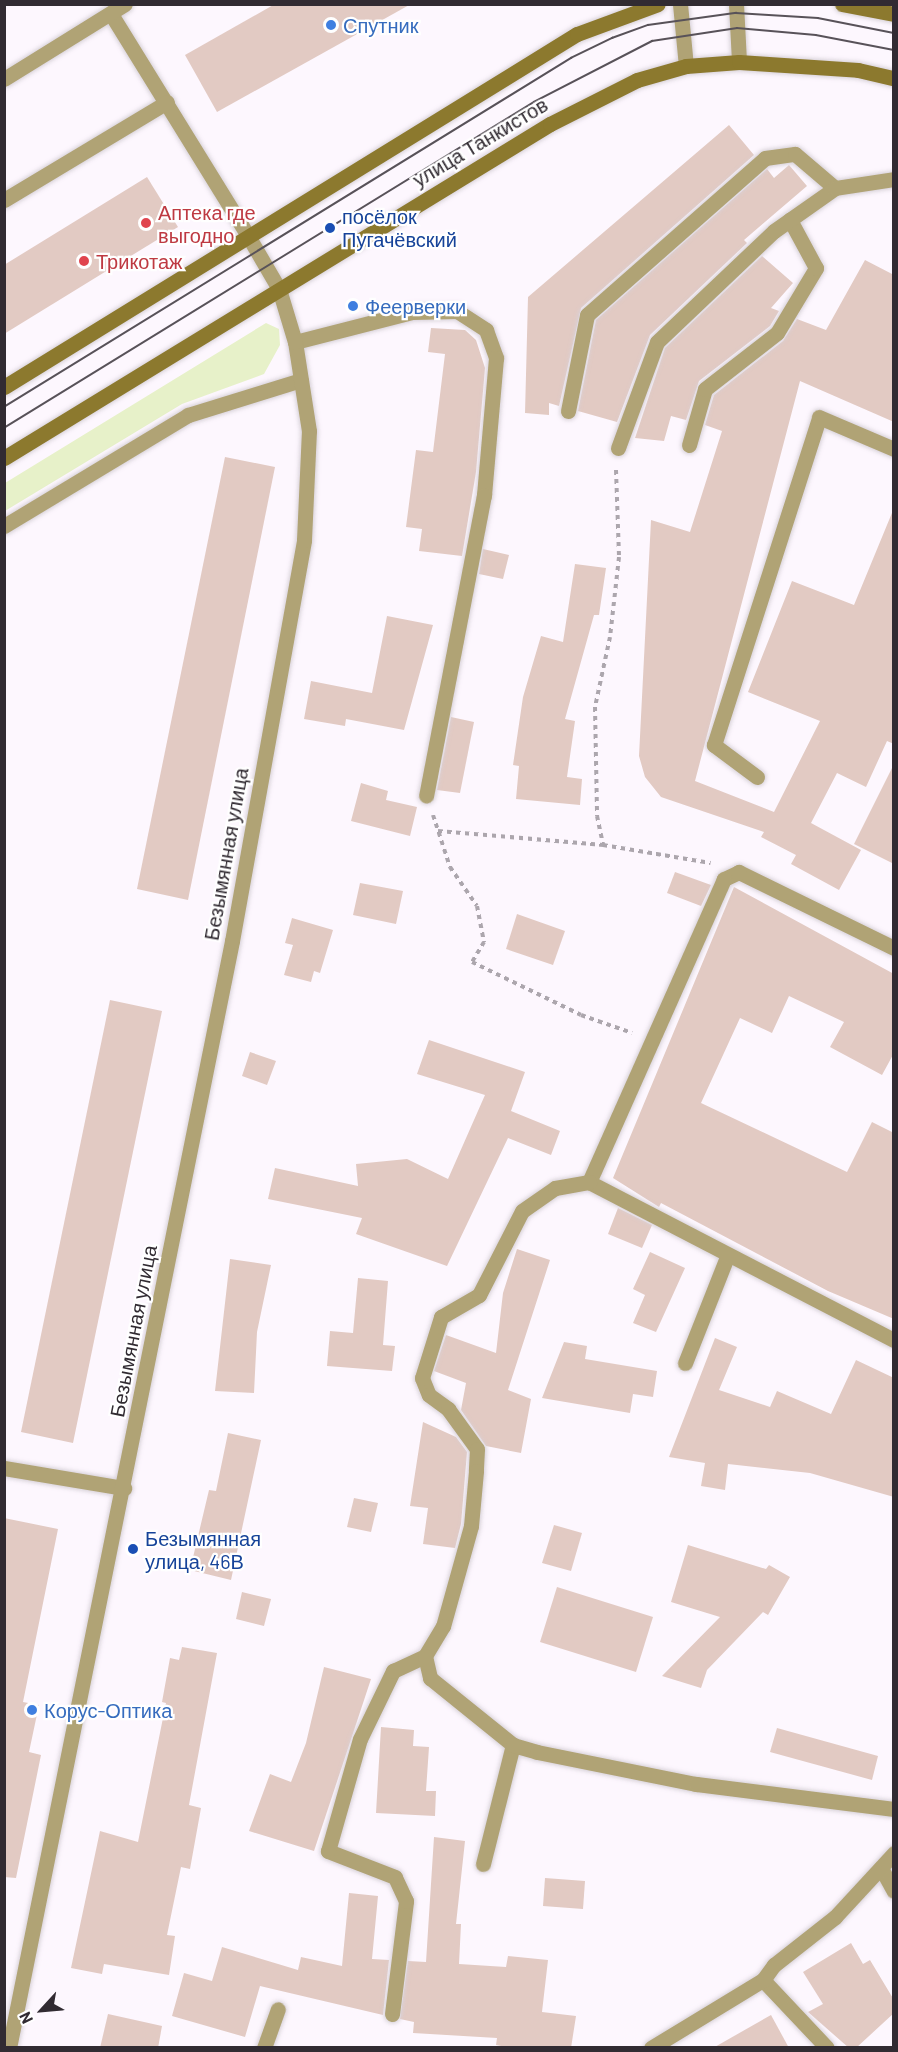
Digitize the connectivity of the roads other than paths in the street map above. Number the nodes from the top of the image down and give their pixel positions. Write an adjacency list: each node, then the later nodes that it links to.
1 (125, 4): 6 (street)
2 (658, 4): 17 (main road)
3 (680, 4): 9 (street)
4 (736, 4): 8 (street)
5 (843, 4): 7 (main road)
6 (111, 14): 11 (street); 12 (street, Безымянная улица)
7 (894, 14)
8 (739, 62): 9 (main road, улица Танкистов); 10 (main road, улица Танкистов)
9 (686, 66): 18 (main road, улица Танкистов)
10 (894, 78)
11 (4, 80)
12 (167, 102): 15 (street); 17 (street, Безымянная улица)
13 (894, 179): 14 (street)
14 (835, 188): 16 (street); 22 (street)
15 (4, 200)
16 (790, 220): 23 (street); 24 (street)
17 (247, 234): 18 (street, Безымянная улица); 21 (main road)
18 (279, 289): 19 (street, Безымянная улица); 26 (main road, улица Танкистов)
19 (295, 342): 20 (street, Безымянная улица); 29 (street)
20 (301, 380): 27 (street); 36 (street, Безымянная улица)
21 (4, 387)
22 (568, 411)
23 (689, 445)
24 (618, 448)
25 (894, 449): 28 (street)
26 (4, 458)
27 (4, 526)
28 (757, 777)
29 (426, 795)
30 (894, 948): 31 (street)
31 (589, 1182): 32 (street); 37 (street)
32 (727, 1257): 33 (street); 34 (street)
33 (894, 1340)
34 (685, 1362)
35 (4, 1468): 36 (street)
36 (124, 1488): 47 (street, Безымянная улица)
37 (425, 1656): 38 (street); 46 (street)
38 (513, 1745): 39 (street); 41 (street)
39 (894, 1809)
40 (894, 1853): 42 (street)
41 (483, 1864)
42 (881, 1868): 43 (street); 44 (street)
43 (894, 1891)
44 (763, 1980): 49 (street); 50 (street)
45 (278, 2009): 48 (street)
46 (392, 2014)
47 (9, 2048)
48 (264, 2048)
49 (651, 2048)
50 (827, 2048)

